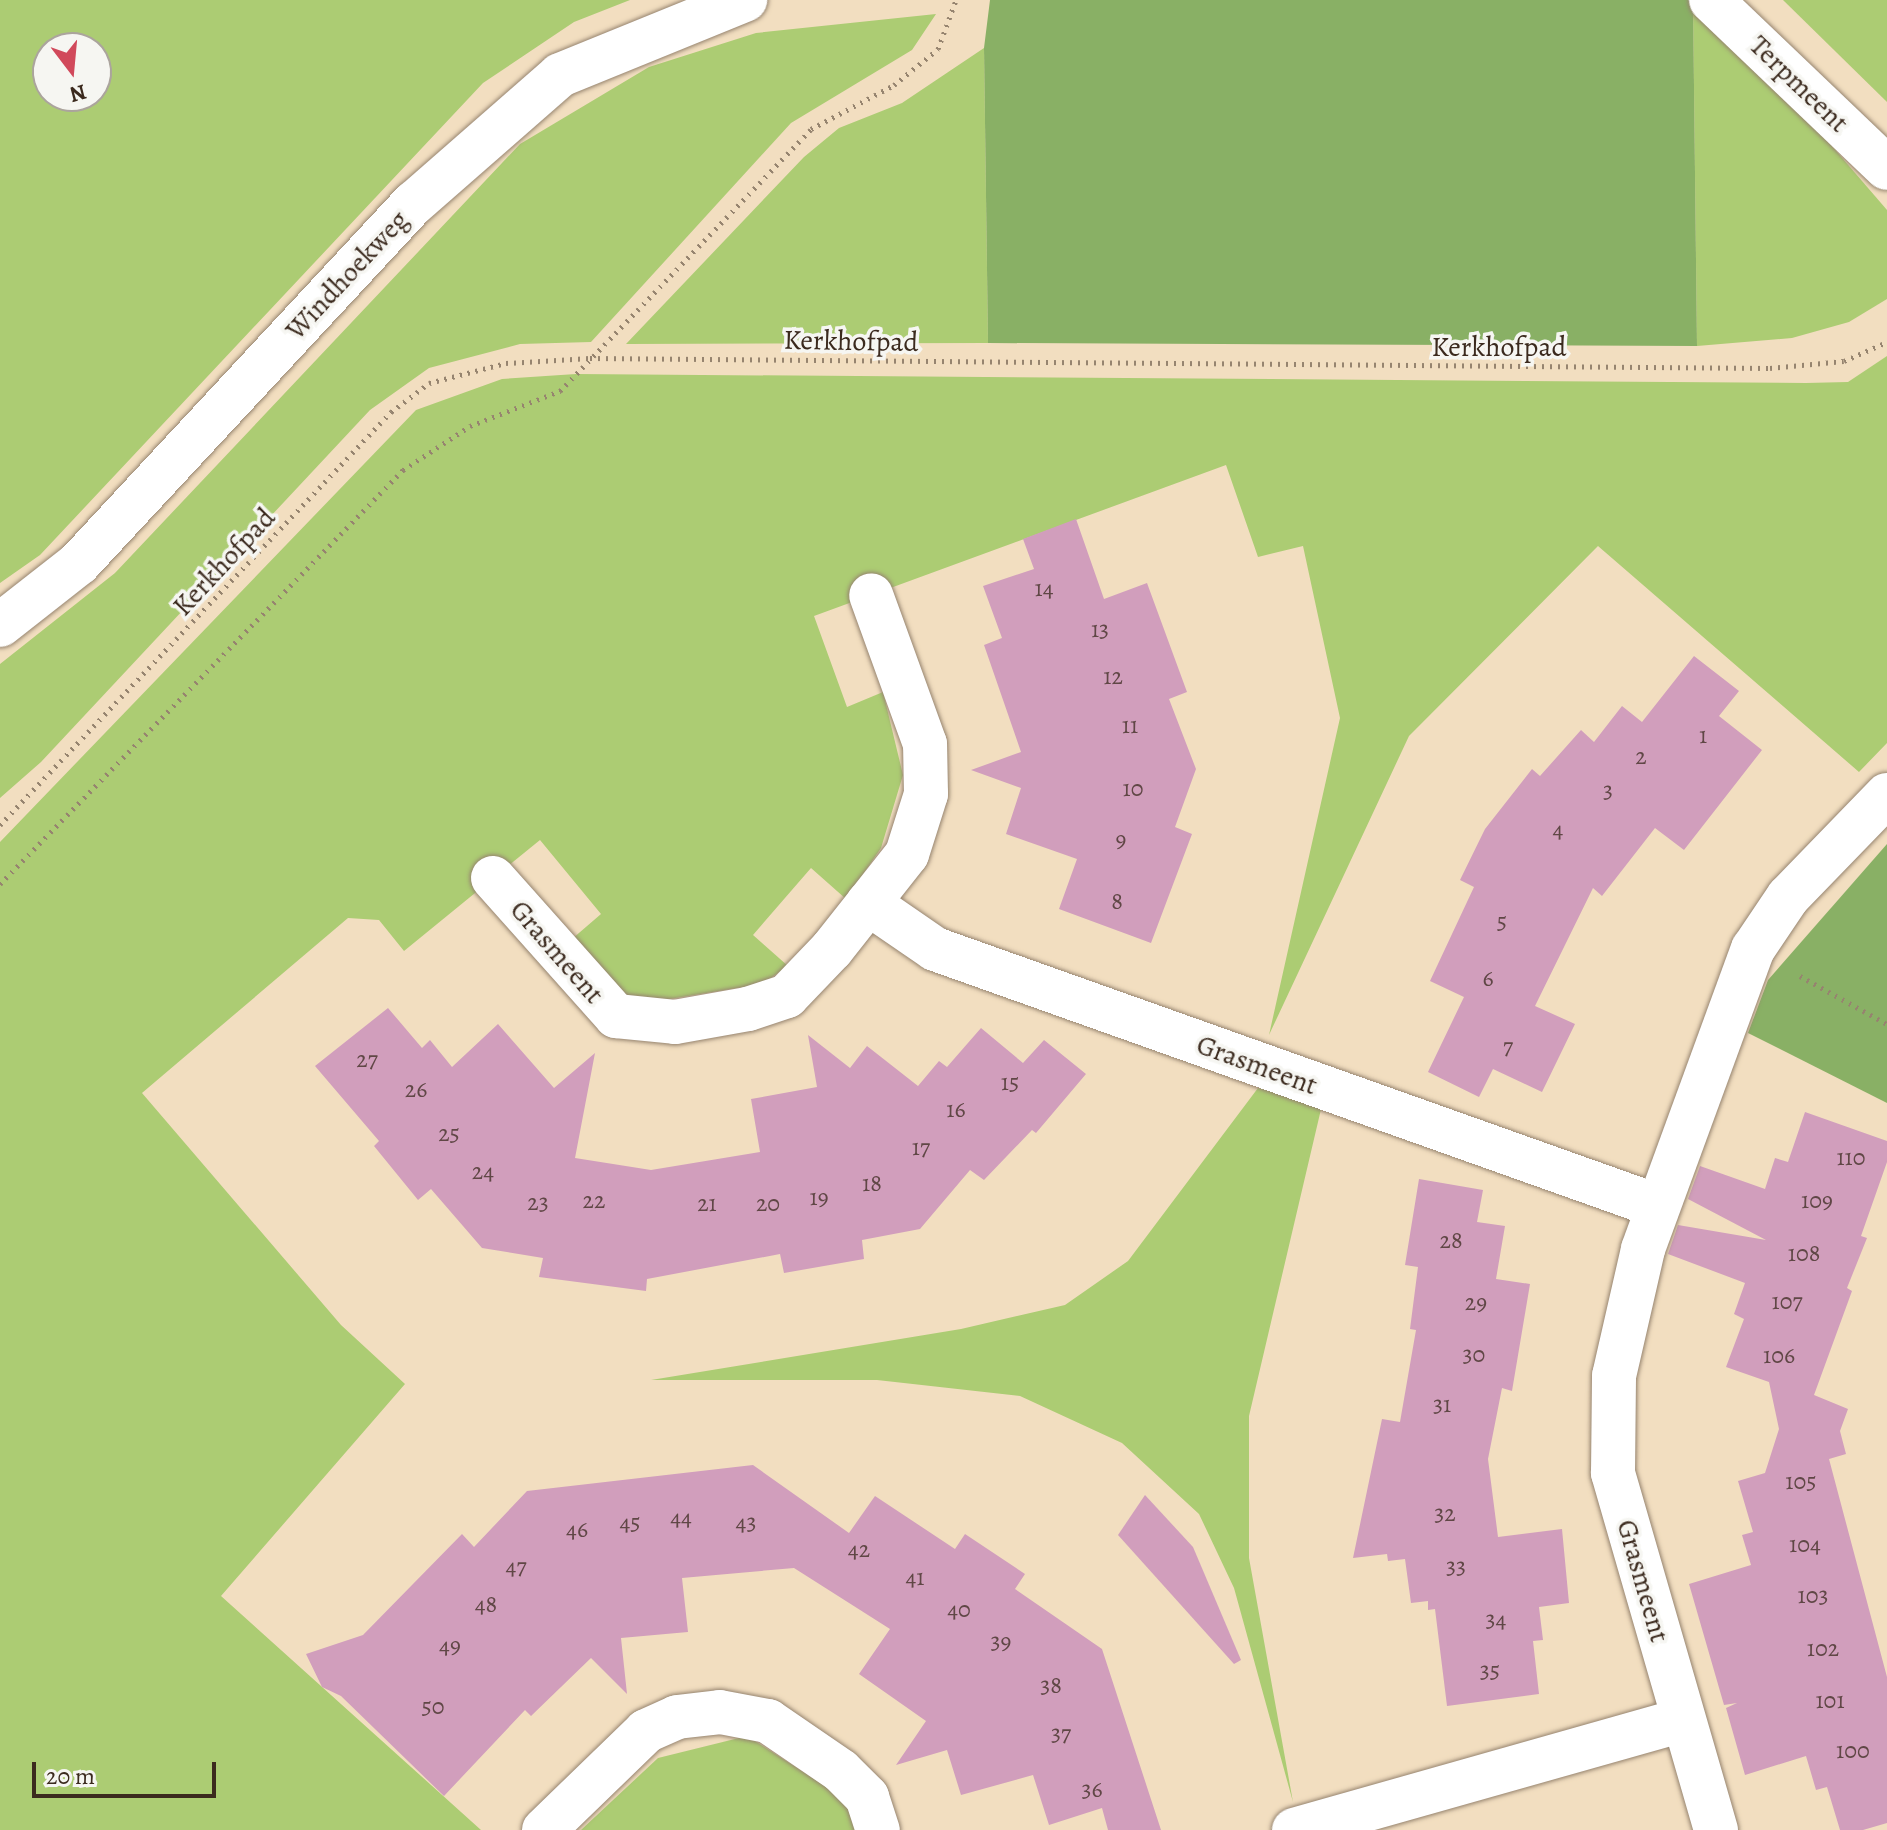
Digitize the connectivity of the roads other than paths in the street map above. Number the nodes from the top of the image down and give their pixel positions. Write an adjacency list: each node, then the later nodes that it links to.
1 (745, 0): 5 (street, Windhoekweg)
2 (1711, 0): 3 (street, Terpmeent)
3 (1887, 168)
4 (871, 595): 8 (street, Grasmeent)
5 (0, 625)
6 (1887, 795): 9 (street, Grasmeent)
7 (493, 878): 8 (street, Grasmeent)
8 (868, 903): 9 (street, Grasmeent)
9 (1657, 1206): 10 (street, Grasmeent)
10 (1683, 1720): 13 (street); 14 (street, Grasmeent)
11 (544, 1830): 12 (street)
12 (878, 1830)
13 (1294, 1830)
14 (1716, 1830)

